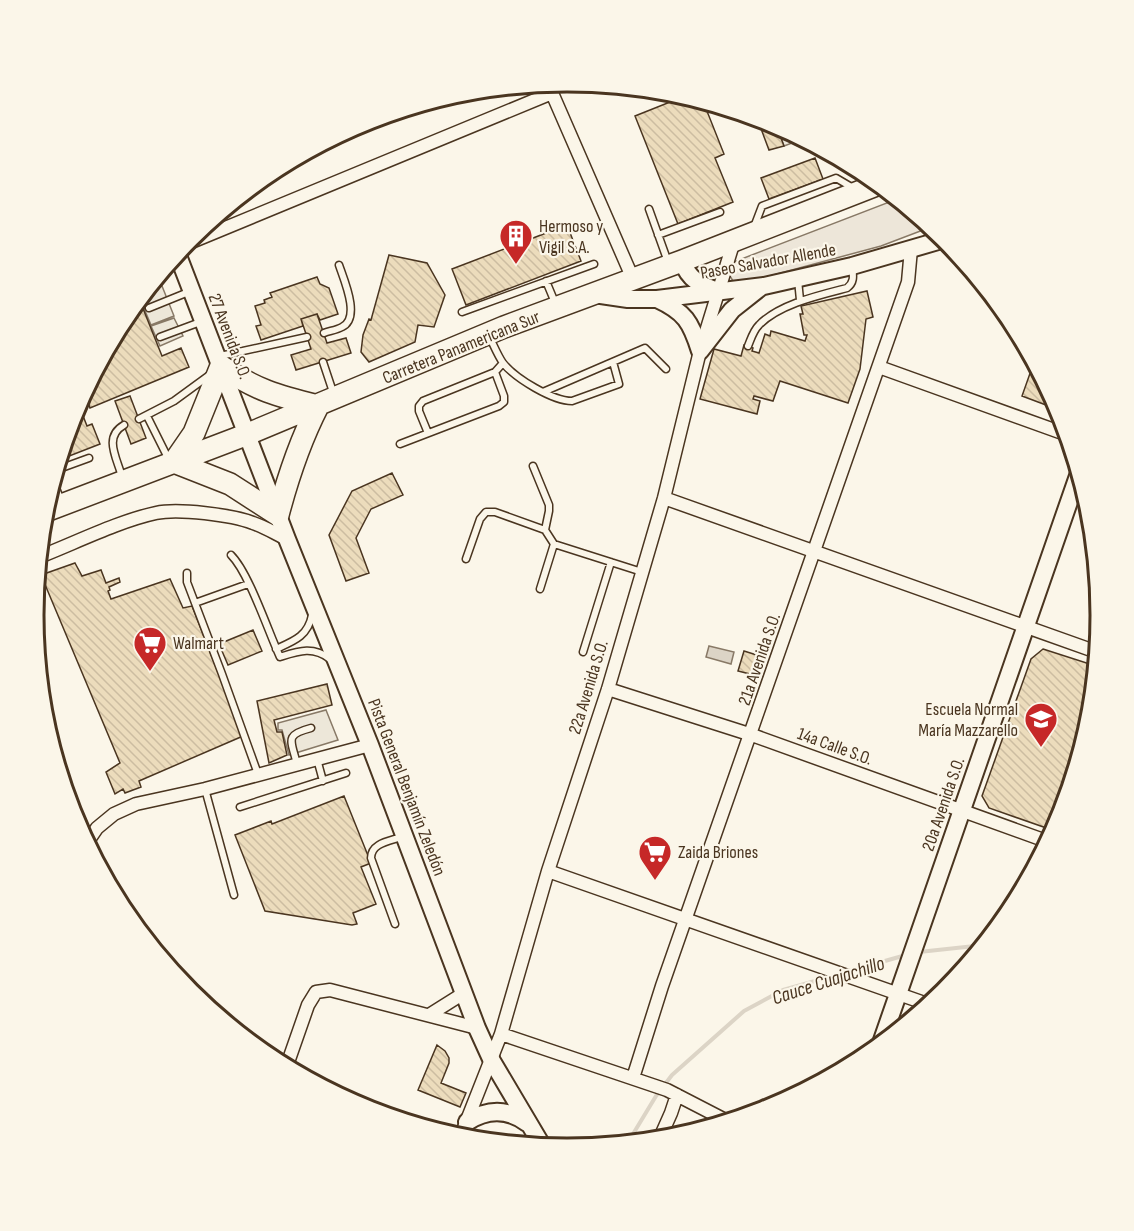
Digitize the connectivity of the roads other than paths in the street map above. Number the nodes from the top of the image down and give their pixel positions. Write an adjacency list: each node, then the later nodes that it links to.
1 (555, 92): 16 (street)
2 (542, 93): 6 (street)
3 (866, 186): 8 (highway, Carretera Panamericana Sur)
4 (649, 209): 7 (lane)
5 (720, 212): 7 (lane)
6 (208, 235)
7 (658, 235): 13 (lane)
8 (742, 238): 13 (highway, Carretera Panamericana Sur); 21 (street, 22a Avenida S.O.)
9 (934, 242): 10 (street, Paseo Salvador Allende)
10 (910, 249): 15 (street, Paseo Salvador Allende); 39 (street, 21a Avenida S.O.)
11 (181, 262): 20 (street, 27 Avenida S.O.)
12 (594, 264): 18 (lane)
13 (676, 264): 16 (highway, Carretera Panamericana Sur); 21 (street)
14 (339, 265): 29 (lane)
15 (852, 266): 17 (street, Paseo Salvador Allende); 24 (lane)
16 (633, 279): 22 (highway, Carretera Panamericana Sur)
17 (798, 279): 19 (street, Paseo Salvador Allende); 24 (lane)
18 (546, 281): 26 (lane); 27 (lane)
19 (764, 286): 21 (street, Paseo Salvador Allende); 34 (street)
20 (192, 291): 25 (lane); 28 (street, 27 Avenida S.O.)
21 (719, 292): 23 (street, Paseo Salvador Allende); 34 (street, 22a Avenida S.O.)
22 (594, 294): 23 (street, Paseo Salvador Allende); 26 (highway, Carretera Panamericana Sur)
23 (657, 299): 34 (street)
24 (800, 300): 33 (lane)
25 (149, 308)
26 (557, 308): 30 (highway, Carretera Panamericana Sur)
27 (462, 312)
28 (203, 321): 31 (lane); 35 (street, 27 Avenida S.O.)
29 (324, 333)
30 (488, 334): 38 (lane); 43 (highway, Carretera Panamericana Sur)
31 (160, 337)
32 (307, 337): 35 (lane)
33 (748, 346)
34 (700, 351): 57 (street, 22a Avenida S.O.)
35 (219, 361): 43 (highway); 44 (lane); 49 (street, 27 Avenida S.O.); 52 (highway)
36 (323, 362): 43 (lane)
37 (613, 362): 40 (lane); 42 (lane); 42 (lane)
38 (503, 363): 41 (lane); 42 (lane)
39 (879, 367): 47 (street); 63 (street, 21a Avenida S.O.)
40 (666, 369)
41 (495, 372): 48 (lane); 48 (lane)
42 (543, 392)
43 (327, 402): 49 (highway, Carretera Panamericana Sur); 59 (highway)
44 (147, 416): 45 (lane); 52 (lane)
45 (139, 418)
46 (124, 424): 55 (lane)
47 (1057, 431)
48 (429, 433): 50 (lane)
49 (248, 434): 52 (highway, Carretera Panamericana Sur); 59 (street, Pista General Benjamín Zeledón)
50 (400, 444)
51 (88, 458): 54 (lane)
52 (172, 463): 55 (highway, Carretera Panamericana Sur); 59 (highway)
53 (533, 466): 60 (lane)
54 (65, 467)
55 (123, 482): 58 (highway, Carretera Panamericana Sur)
56 (1074, 486): 74 (street, 20a Avenida S.O.)
57 (664, 498): 63 (street); 68 (street, 22a Avenida S.O.)
58 (55, 507)
59 (278, 515): 61 (street, Pista General Benjamín Zeledón)
60 (545, 530): 62 (lane); 66 (lane)
61 (287, 539): 64 (street); 73 (street, Pista General Benjamín Zeledón)
62 (554, 544): 67 (lane); 71 (lane)
63 (814, 552): 74 (street); 81 (street, 21a Avenida S.O.)
64 (47, 553)
65 (231, 555): 70 (lane)
66 (466, 559)
67 (611, 562): 68 (lane); 77 (lane)
68 (642, 572): 79 (street, 22a Avenida S.O.)
69 (187, 573): 72 (lane)
70 (248, 584): 72 (lane); 75 (lane)
71 (540, 589)
72 (195, 603): 86 (lane)
73 (315, 606): 75 (lane); 78 (street, Pista General Benjamín Zeledón)
74 (1026, 627): 76 (street); 90 (street, 20a Avenida S.O.)
75 (276, 649): 78 (lane)
76 (1089, 649)
77 (583, 652)
78 (339, 667): 82 (street, Pista General Benjamín Zeledón)
79 (608, 689): 81 (street, 14a Calle S.O.); 94 (street, 22a Avenida S.O.)
80 (311, 728): 84 (lane)
81 (752, 735): 90 (street, 14a Calle S.O.); 96 (street, 21a Avenida S.O.)
82 (370, 745): 83 (street); 92 (street, Pista General Benjamín Zeledón)
83 (317, 759): 84 (street); 87 (lane)
84 (297, 765): 86 (street)
85 (346, 773): 87 (lane)
86 (258, 775): 88 (street)
87 (323, 781): 89 (lane)
88 (205, 789): 91 (street); 95 (lane)
89 (240, 807)
90 (961, 810): 93 (street, 14a Calle S.O.); 99 (street, 20a Avenida S.O.)
91 (92, 836)
92 (404, 836): 97 (lane); 98 (street, Pista General Benjamín Zeledón)
93 (1041, 839)
94 (548, 871): 96 (street); 104 (street, 22a Avenida S.O.)
95 (234, 896)
96 (686, 920): 99 (street); 107 (street, 21a Avenida S.O.)
97 (395, 924)
98 (464, 993): 101 (street); 102 (street, Pista General Benjamín Zeledón)
99 (898, 994): 100 (street); 103 (street, 20a Avenida S.O.)
100 (920, 1002)
101 (429, 1015): 102 (street); 105 (street)
102 (477, 1028): 106 (street, Pista General Benjamín Zeledón)
103 (885, 1032)
104 (501, 1034): 106 (street, 22a Avenida S.O.); 107 (street)
105 (288, 1059)
106 (492, 1061): 110 (street, 22a Avenida S.O.); 111 (street, Pista General Benjamín Zeledón)
107 (633, 1078): 108 (street)
108 (672, 1093): 109 (street); 113 (street)
109 (718, 1116)
110 (467, 1122): 111 (street); 112 (street, 22a Avenida S.O.)
111 (527, 1123): 114 (street, Pista General Benjamín Zeledón)
112 (464, 1129)
113 (663, 1130)
114 (537, 1138)

